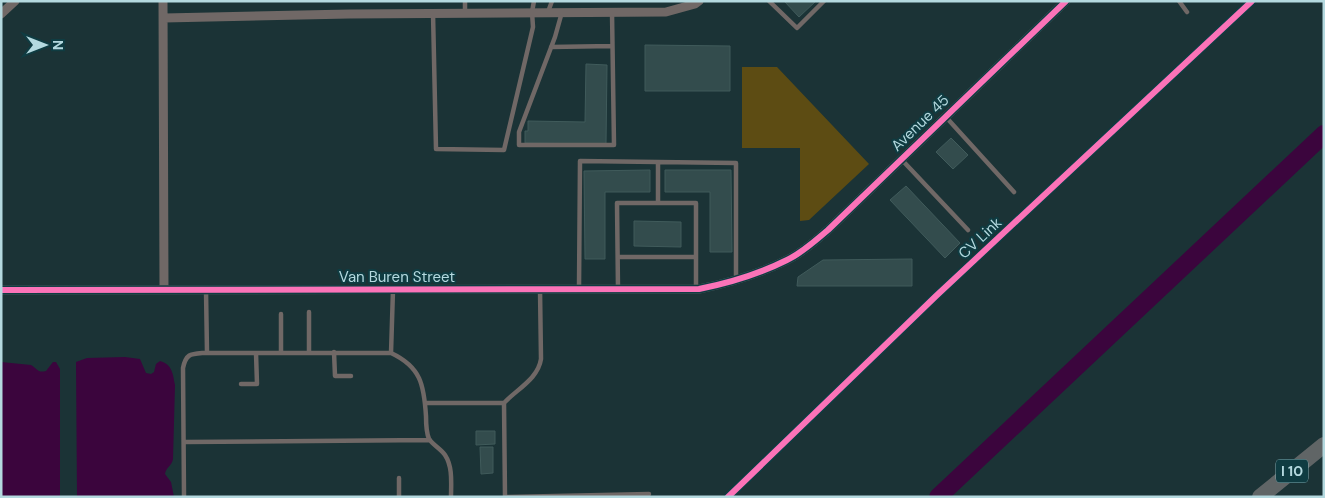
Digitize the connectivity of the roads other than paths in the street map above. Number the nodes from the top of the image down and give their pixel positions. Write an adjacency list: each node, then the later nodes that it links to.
1 (15, 1): 18 (street)
2 (163, 1): 19 (street)
3 (464, 1): 17 (lane)
4 (534, 1): 11 (lane)
5 (552, 1): 12 (lane)
6 (698, 1): 14 (street)
7 (769, 1): 8 (lane)
8 (824, 1)
9 (1066, 1): 22 (street, Avenue 45)
10 (1179, 1): 15 (lane)
11 (532, 12): 12 (street); 16 (lane); 17 (street)
12 (548, 12): 13 (street)
13 (562, 12): 14 (street); 21 (lane)
14 (612, 12): 20 (lane)
15 (1187, 12)
16 (433, 13): 17 (street); 19 (street)
17 (465, 13)
18 (1, 14)
19 (164, 18): 37 (street)
20 (612, 46): 21 (lane); 21 (lane)
21 (551, 47)
22 (945, 116): 23 (street, Avenue 45); 25 (lane)
23 (901, 158): 27 (lane); 30 (street, Avenue 45)
24 (658, 162): 26 (lane); 31 (lane); 33 (lane)
25 (1014, 192)
26 (658, 203): 28 (lane); 29 (lane)
27 (968, 230)
28 (618, 257): 29 (lane); 34 (lane)
29 (696, 257): 35 (lane)
30 (788, 260): 31 (street, Van Buren Street)
31 (736, 280): 35 (street, Van Buren Street)
32 (540, 289): 33 (street, Van Buren Street); 39 (street, Van Buren Street); 51 (lane)
33 (579, 289): 34 (street, Van Buren Street)
34 (618, 289): 35 (street, Van Buren Street)
35 (696, 289)
36 (1, 290): 37 (street, Van Buren Street)
37 (164, 290): 38 (street, Van Buren Street)
38 (206, 290): 39 (street, Van Buren Street); 44 (lane)
39 (393, 290): 47 (lane)
40 (309, 312): 42 (lane)
41 (281, 314): 46 (lane)
42 (309, 352): 43 (lane); 46 (lane)
43 (334, 352): 47 (lane); 48 (lane)
44 (207, 353): 45 (lane); 53 (lane)
45 (256, 353): 46 (lane); 49 (lane)
46 (281, 353)
47 (391, 353): 50 (lane)
48 (351, 376)
49 (241, 384)
50 (425, 403): 51 (lane); 52 (lane)
51 (504, 403): 60 (lane)
52 (430, 440): 53 (lane); 59 (lane)
53 (185, 442): 57 (lane)
54 (1324, 445): 61 (highway, I 10)
55 (399, 478): 58 (lane)
56 (649, 494): 60 (lane)
57 (184, 497)
58 (399, 497)
59 (451, 497)
60 (505, 497)
61 (1260, 497)

